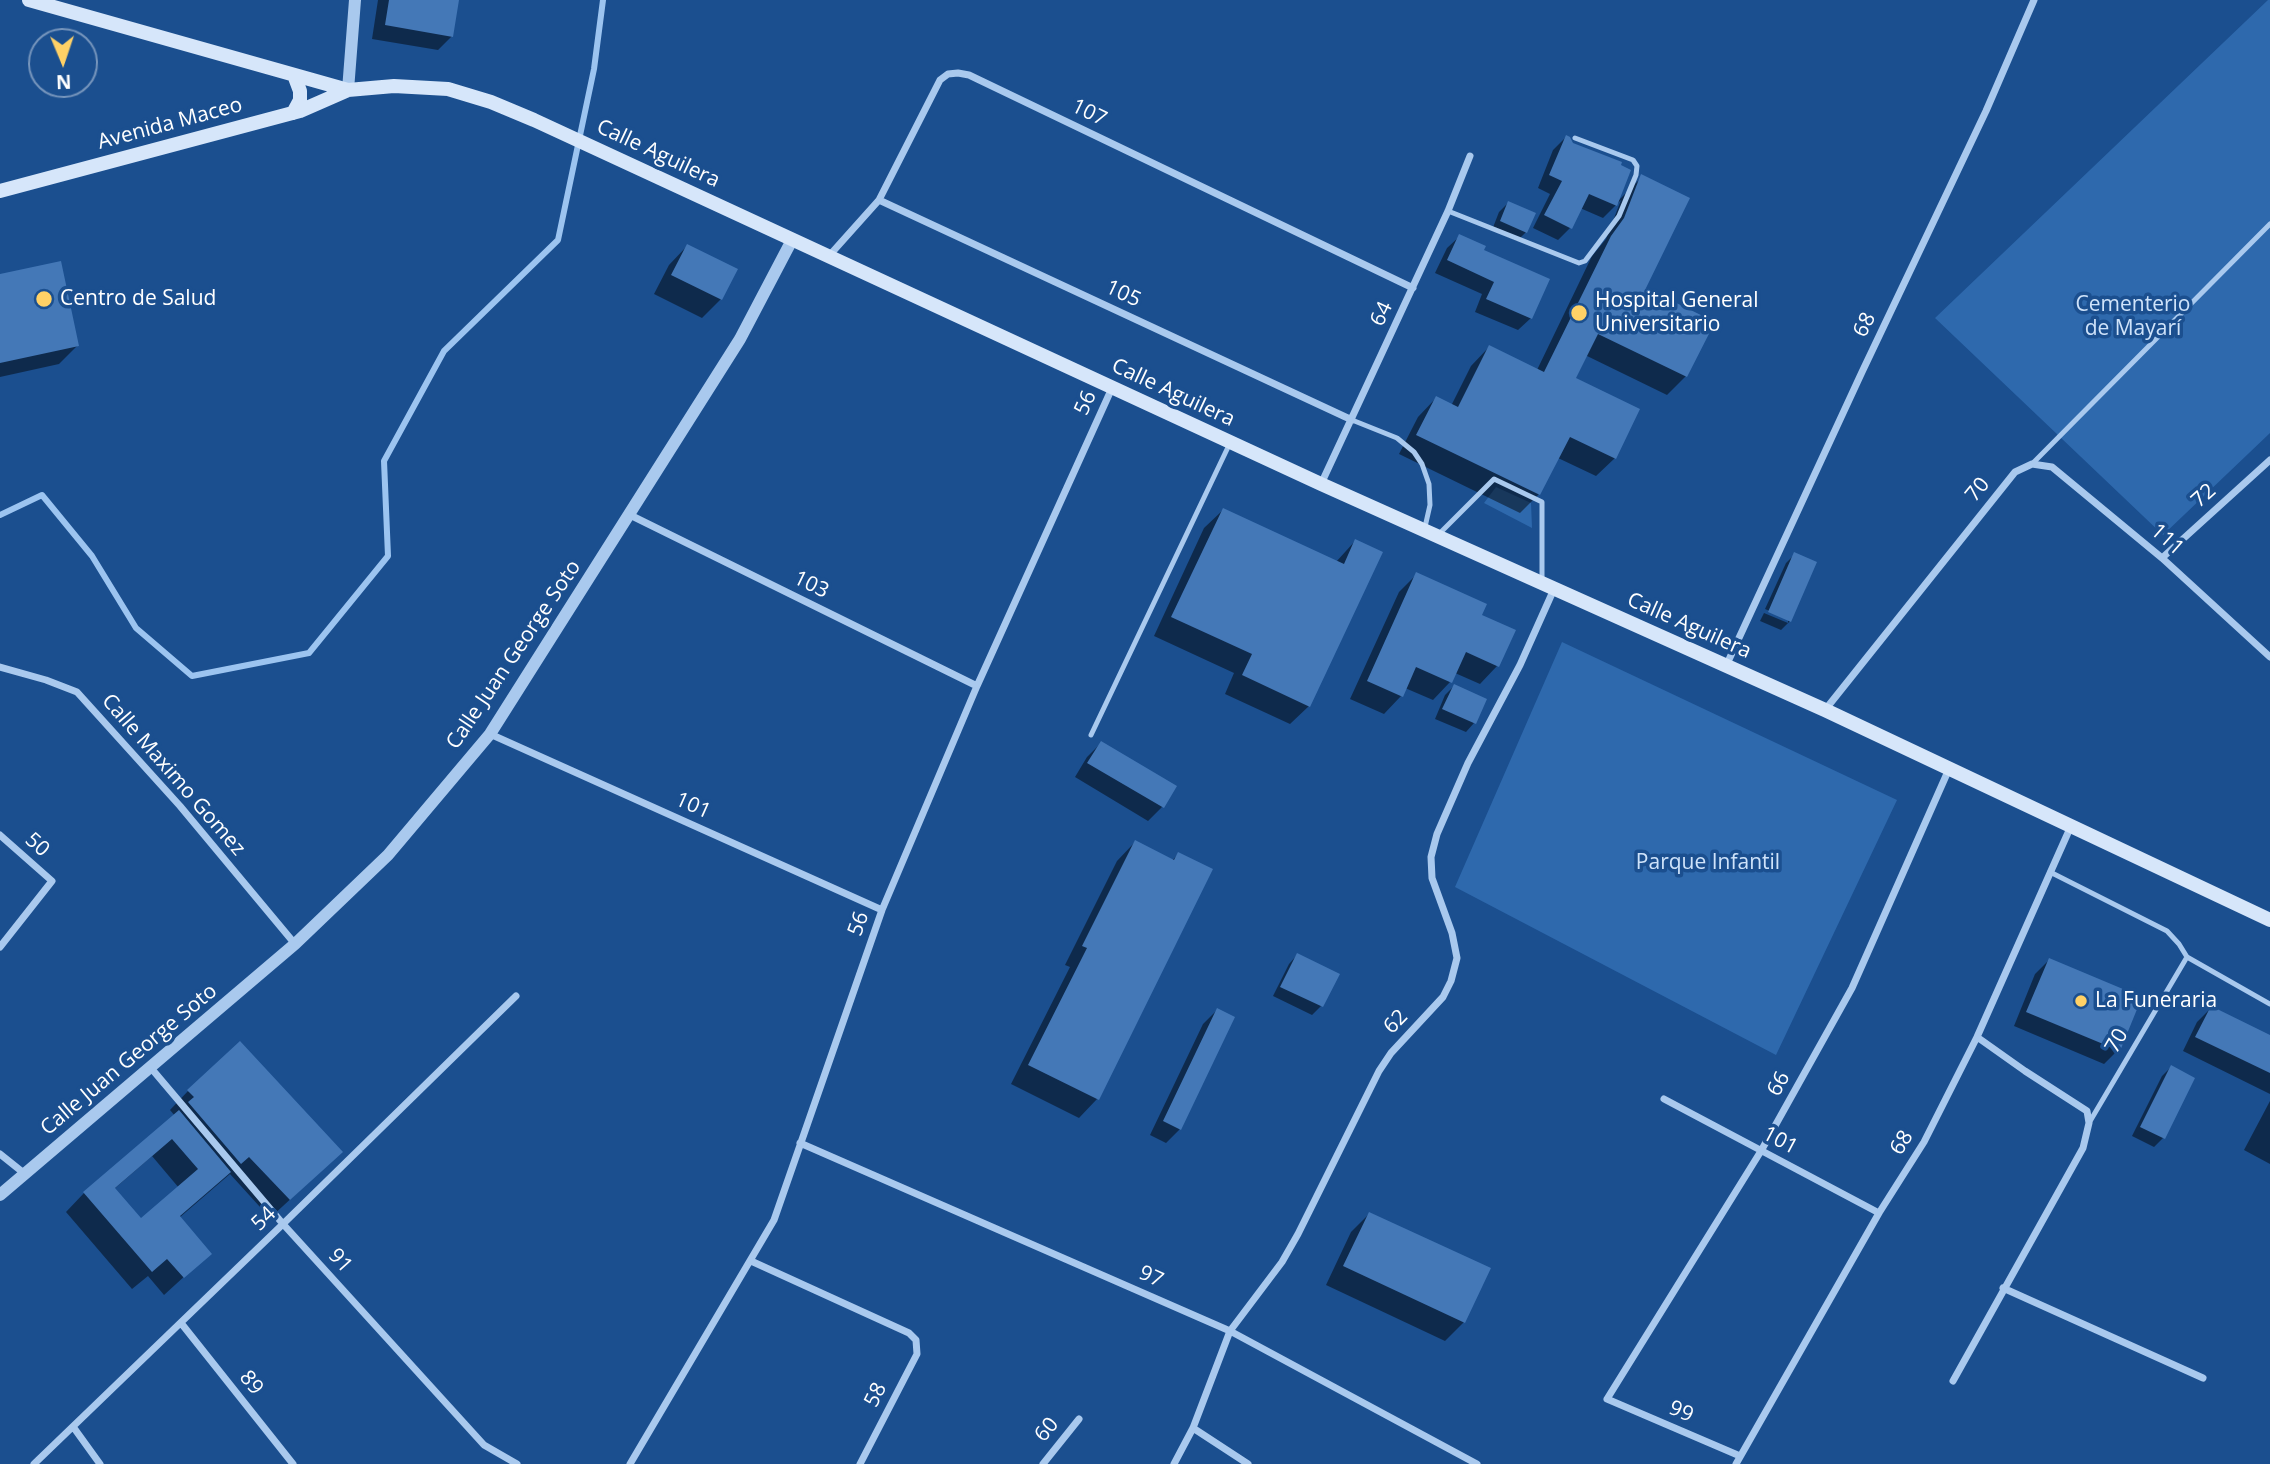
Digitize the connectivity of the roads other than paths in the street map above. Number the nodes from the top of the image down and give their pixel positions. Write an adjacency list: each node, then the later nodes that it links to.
1 (29, 0): 4 (main road, Calle Aguilera)
2 (355, 0): 5 (street)
3 (2034, 0): 27 (street, 68)
4 (294, 75): 5 (main road, Calle Aguilera); 6 (main road)
5 (348, 90): 6 (main road, Avenida Maceo); 13 (main road, Calle Aguilera)
6 (293, 113): 9 (main road, Avenida Maceo)
7 (1574, 138): 11 (lane)
8 (1470, 156): 11 (street, 64)
9 (0, 191)
10 (879, 200): 14 (street, 107); 15 (street, 107); 17 (street, 105)
11 (1448, 211): 15 (street, 64)
12 (2270, 224): 20 (lane)
13 (792, 240): 14 (main road, Calle Aguilera); 22 (street, Calle Juan George Soto)
14 (828, 257): 16 (main road, Calle Aguilera)
15 (1413, 288): 17 (street, 64)
16 (1112, 388): 18 (main road, Calle Aguilera); 29 (street, 56)
17 (1352, 420): 21 (street, 64); 23 (lane)
18 (1230, 443): 21 (main road, Calle Aguilera); 32 (lane)
19 (2270, 460): 24 (street, 72)
20 (2032, 464): 24 (street, 111); 30 (street, 70)
21 (1321, 484): 23 (main road, Calle Aguilera)
22 (630, 515): 29 (street, 103); 31 (street, Calle Juan George Soto)
23 (1430, 533): 25 (main road, Calle Aguilera); 25 (lane)
24 (2162, 558): 26 (street, 111)
25 (1548, 586): 27 (main road, Calle Aguilera); 58 (street, 62)
26 (2270, 657)
27 (1726, 666): 30 (main road, Calle Aguilera)
28 (0, 667): 39 (street, Calle Maximo Gomez)
29 (977, 686): 37 (street, 56)
30 (1825, 709): 33 (main road, Calle Aguilera)
31 (489, 734): 37 (street, 101); 39 (street, Calle Juan George Soto)
32 (1091, 735)
33 (1949, 768): 34 (main road, Calle Aguilera); 49 (street, 66)
34 (2071, 826): 36 (street, 68); 38 (main road, Calle Aguilera)
35 (0, 835): 40 (street, 50)
36 (2050, 872): 41 (lane); 44 (street, 68)
37 (882, 910): 48 (street, 56)
38 (2270, 920)
39 (295, 944): 45 (street, Calle Juan George Soto)
40 (0, 947)
41 (2187, 957): 43 (lane); 47 (lane, 70)
42 (516, 996): 54 (street, 54)
43 (2270, 1004)
44 (1976, 1037): 47 (street); 53 (street, 68)
45 (151, 1068): 51 (street, Calle Juan George Soto); 54 (street, 91)
46 (1664, 1099): 49 (street, 101)
47 (2089, 1123): 56 (street, 70)
48 (800, 1143): 55 (street, 56); 58 (street, 97)
49 (1761, 1151): 53 (street, 101); 61 (street, 66)
50 (0, 1154): 51 (street)
51 (24, 1174): 52 (street, Calle Juan George Soto)
52 (0, 1195)
53 (1879, 1213): 65 (street, 68)
54 (283, 1224): 57 (street, 54); 69 (street, 91)
55 (751, 1261): 70 (street, 56); 71 (street, 58)
56 (2003, 1288): 59 (street); 60 (street, 70)
57 (181, 1323): 63 (street, 54); 68 (street, 89)
58 (1230, 1331): 64 (street, 62); 75 (street, 97)
59 (2203, 1378)
60 (1953, 1381)
61 (1607, 1399): 65 (street, 99)
62 (1079, 1419): 72 (street, 60)
63 (74, 1428): 66 (street, 54); 67 (street)
64 (1193, 1428): 73 (street, 62); 74 (street)
65 (1738, 1460)
66 (34, 1464)
67 (100, 1464)
68 (293, 1464)
69 (517, 1464)
70 (630, 1464)
71 (860, 1464)
72 (1043, 1464)
73 (1174, 1464)
74 (1248, 1464)
75 (1477, 1464)

